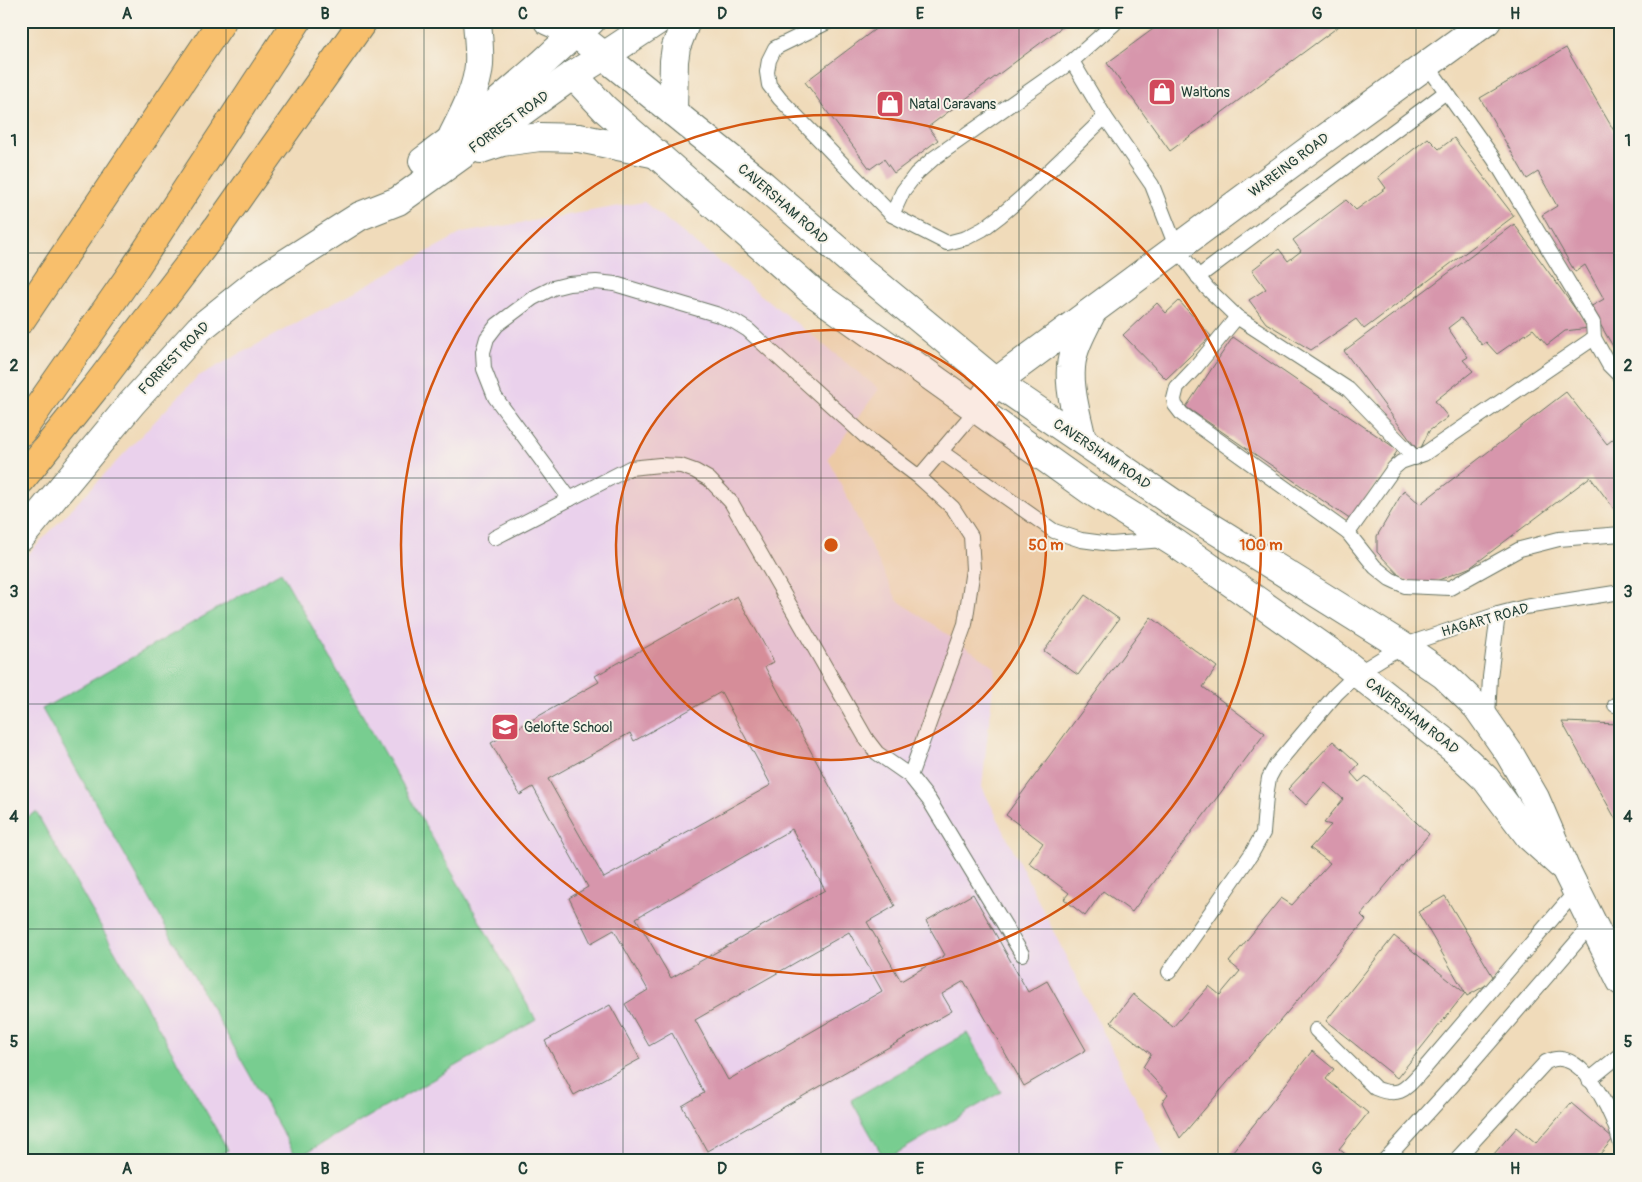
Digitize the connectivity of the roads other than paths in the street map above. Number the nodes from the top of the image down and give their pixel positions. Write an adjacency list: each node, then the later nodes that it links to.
1 (222, 21): 28 (highway)
2 (297, 21): 33 (highway)
3 (364, 21): 38 (highway)
4 (477, 21): 21 (street)
5 (530, 21): 13 (street, CAVERSHAM ROAD)
6 (548, 21): 12 (street, CAVERSHAM ROAD)
7 (657, 21): 14 (street, FORREST ROAD)
8 (686, 21): 19 (street)
9 (830, 21): 23 (lane)
10 (1115, 21): 15 (lane)
11 (1487, 21): 16 (street, WAREING ROAD)
12 (583, 27): 13 (street, FORREST ROAD); 14 (street, CAVERSHAM ROAD)
13 (551, 56): 17 (street, CAVERSHAM ROAD); 21 (street, FORREST ROAD)
14 (604, 56): 17 (street, FORREST ROAD); 19 (street, CAVERSHAM ROAD)
15 (1072, 61): 20 (lane); 23 (lane)
16 (1427, 65): 18 (lane); 24 (street, WAREING ROAD)
17 (573, 76): 21 (street, FORREST ROAD); 22 (street, CAVERSHAM ROAD)
18 (1446, 92): 25 (lane); 29 (lane)
19 (672, 112): 31 (street, CAVERSHAM ROAD)
20 (1105, 117): 23 (lane); 24 (lane)
21 (457, 148): 22 (street); 42 (street, FORREST ROAD)
22 (657, 154): 32 (street, CAVERSHAM ROAD)
23 (892, 215)
24 (1177, 249): 25 (lane); 26 (street, WAREING ROAD)
25 (1198, 277): 27 (lane)
26 (1092, 310): 31 (street, WAREING ROAD); 34 (street)
27 (1237, 317): 36 (lane); 40 (lane)
28 (21, 320)
29 (1594, 338): 30 (lane); 36 (lane)
30 (1621, 377)
31 (996, 382): 32 (street, WAREING ROAD); 34 (street, CAVERSHAM ROAD)
32 (976, 410): 35 (lane); 44 (street, CAVERSHAM ROAD)
33 (21, 432)
34 (1082, 440): 47 (street, CAVERSHAM ROAD)
35 (940, 452): 37 (lane); 44 (lane)
36 (1415, 458): 40 (lane)
37 (919, 477): 39 (lane); 50 (lane)
38 (21, 480)
39 (570, 499): 43 (lane); 50 (lane)
40 (1348, 533): 41 (lane)
41 (1621, 534)
42 (21, 537)
43 (494, 538)
44 (1170, 540): 48 (street, CAVERSHAM ROAD)
45 (1621, 592): 46 (lane, HAGART ROAD)
46 (1498, 614): 47 (lane, HAGART ROAD); 49 (lane)
47 (1402, 646): 48 (lane, HAGART ROAD); 49 (street, CAVERSHAM ROAD)
48 (1358, 673): 51 (street, CAVERSHAM ROAD); 54 (lane, HAGART ROAD)
49 (1488, 723): 51 (street, CAVERSHAM ROAD)
50 (910, 776): 53 (lane)
51 (1570, 879): 52 (street, CAVERSHAM ROAD); 56 (lane)
52 (1592, 923): 55 (street, CAVERSHAM ROAD); 60 (lane)
53 (1022, 954)
54 (1169, 972)
55 (1621, 981)
56 (1316, 1030)
57 (1621, 1054): 58 (lane)
58 (1589, 1080): 59 (lane); 61 (lane)
59 (1621, 1145)
60 (1384, 1161)
61 (1455, 1161)

